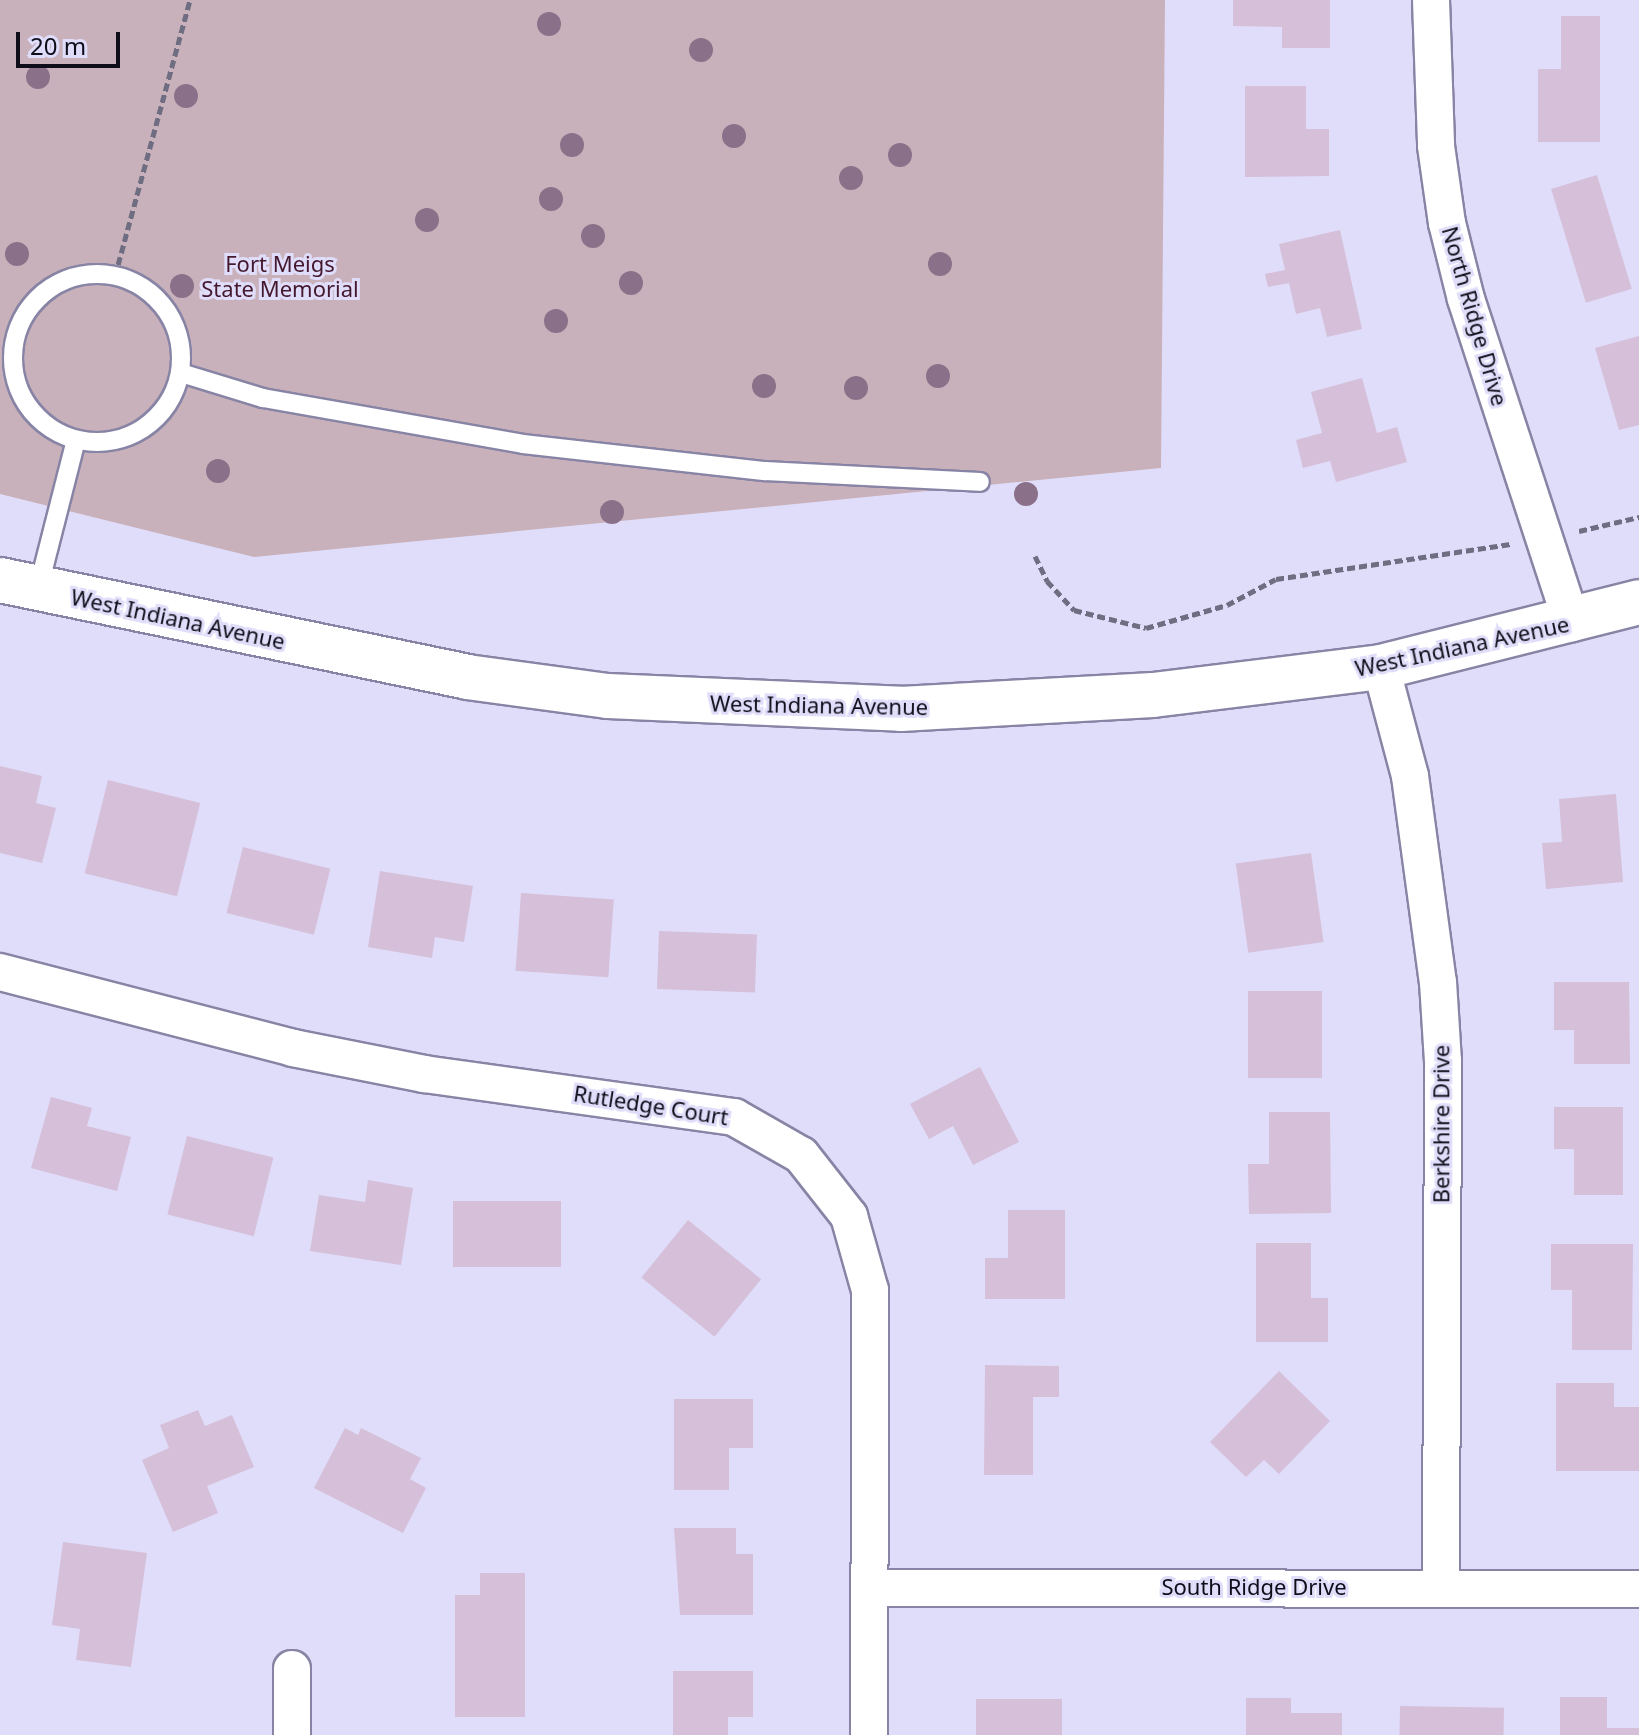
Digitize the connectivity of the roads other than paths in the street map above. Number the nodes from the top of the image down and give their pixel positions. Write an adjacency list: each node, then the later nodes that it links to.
1 (1431, 0): 8 (street, North Ridge Drive)
2 (7, 336): 3 (lane); 4 (lane)
3 (181, 373): 4 (lane); 5 (lane)
4 (76, 440): 6 (lane)
5 (980, 482)
6 (19, 585): 9 (main road, West Indiana Avenue)
7 (1639, 602): 8 (main road, West Indiana Avenue)
8 (1572, 623): 9 (main road, West Indiana Avenue)
9 (1381, 667): 11 (street, Berkshire Drive)
10 (0, 972): 12 (street, Rutledge Court)
11 (1441, 1586): 12 (street, South Ridge Drive); 13 (street, South Ridge Drive)
12 (869, 1588): 16 (street, Rutledge Court)
13 (1639, 1589)
14 (292, 1669): 15 (street)
15 (292, 1735)
16 (869, 1735)

